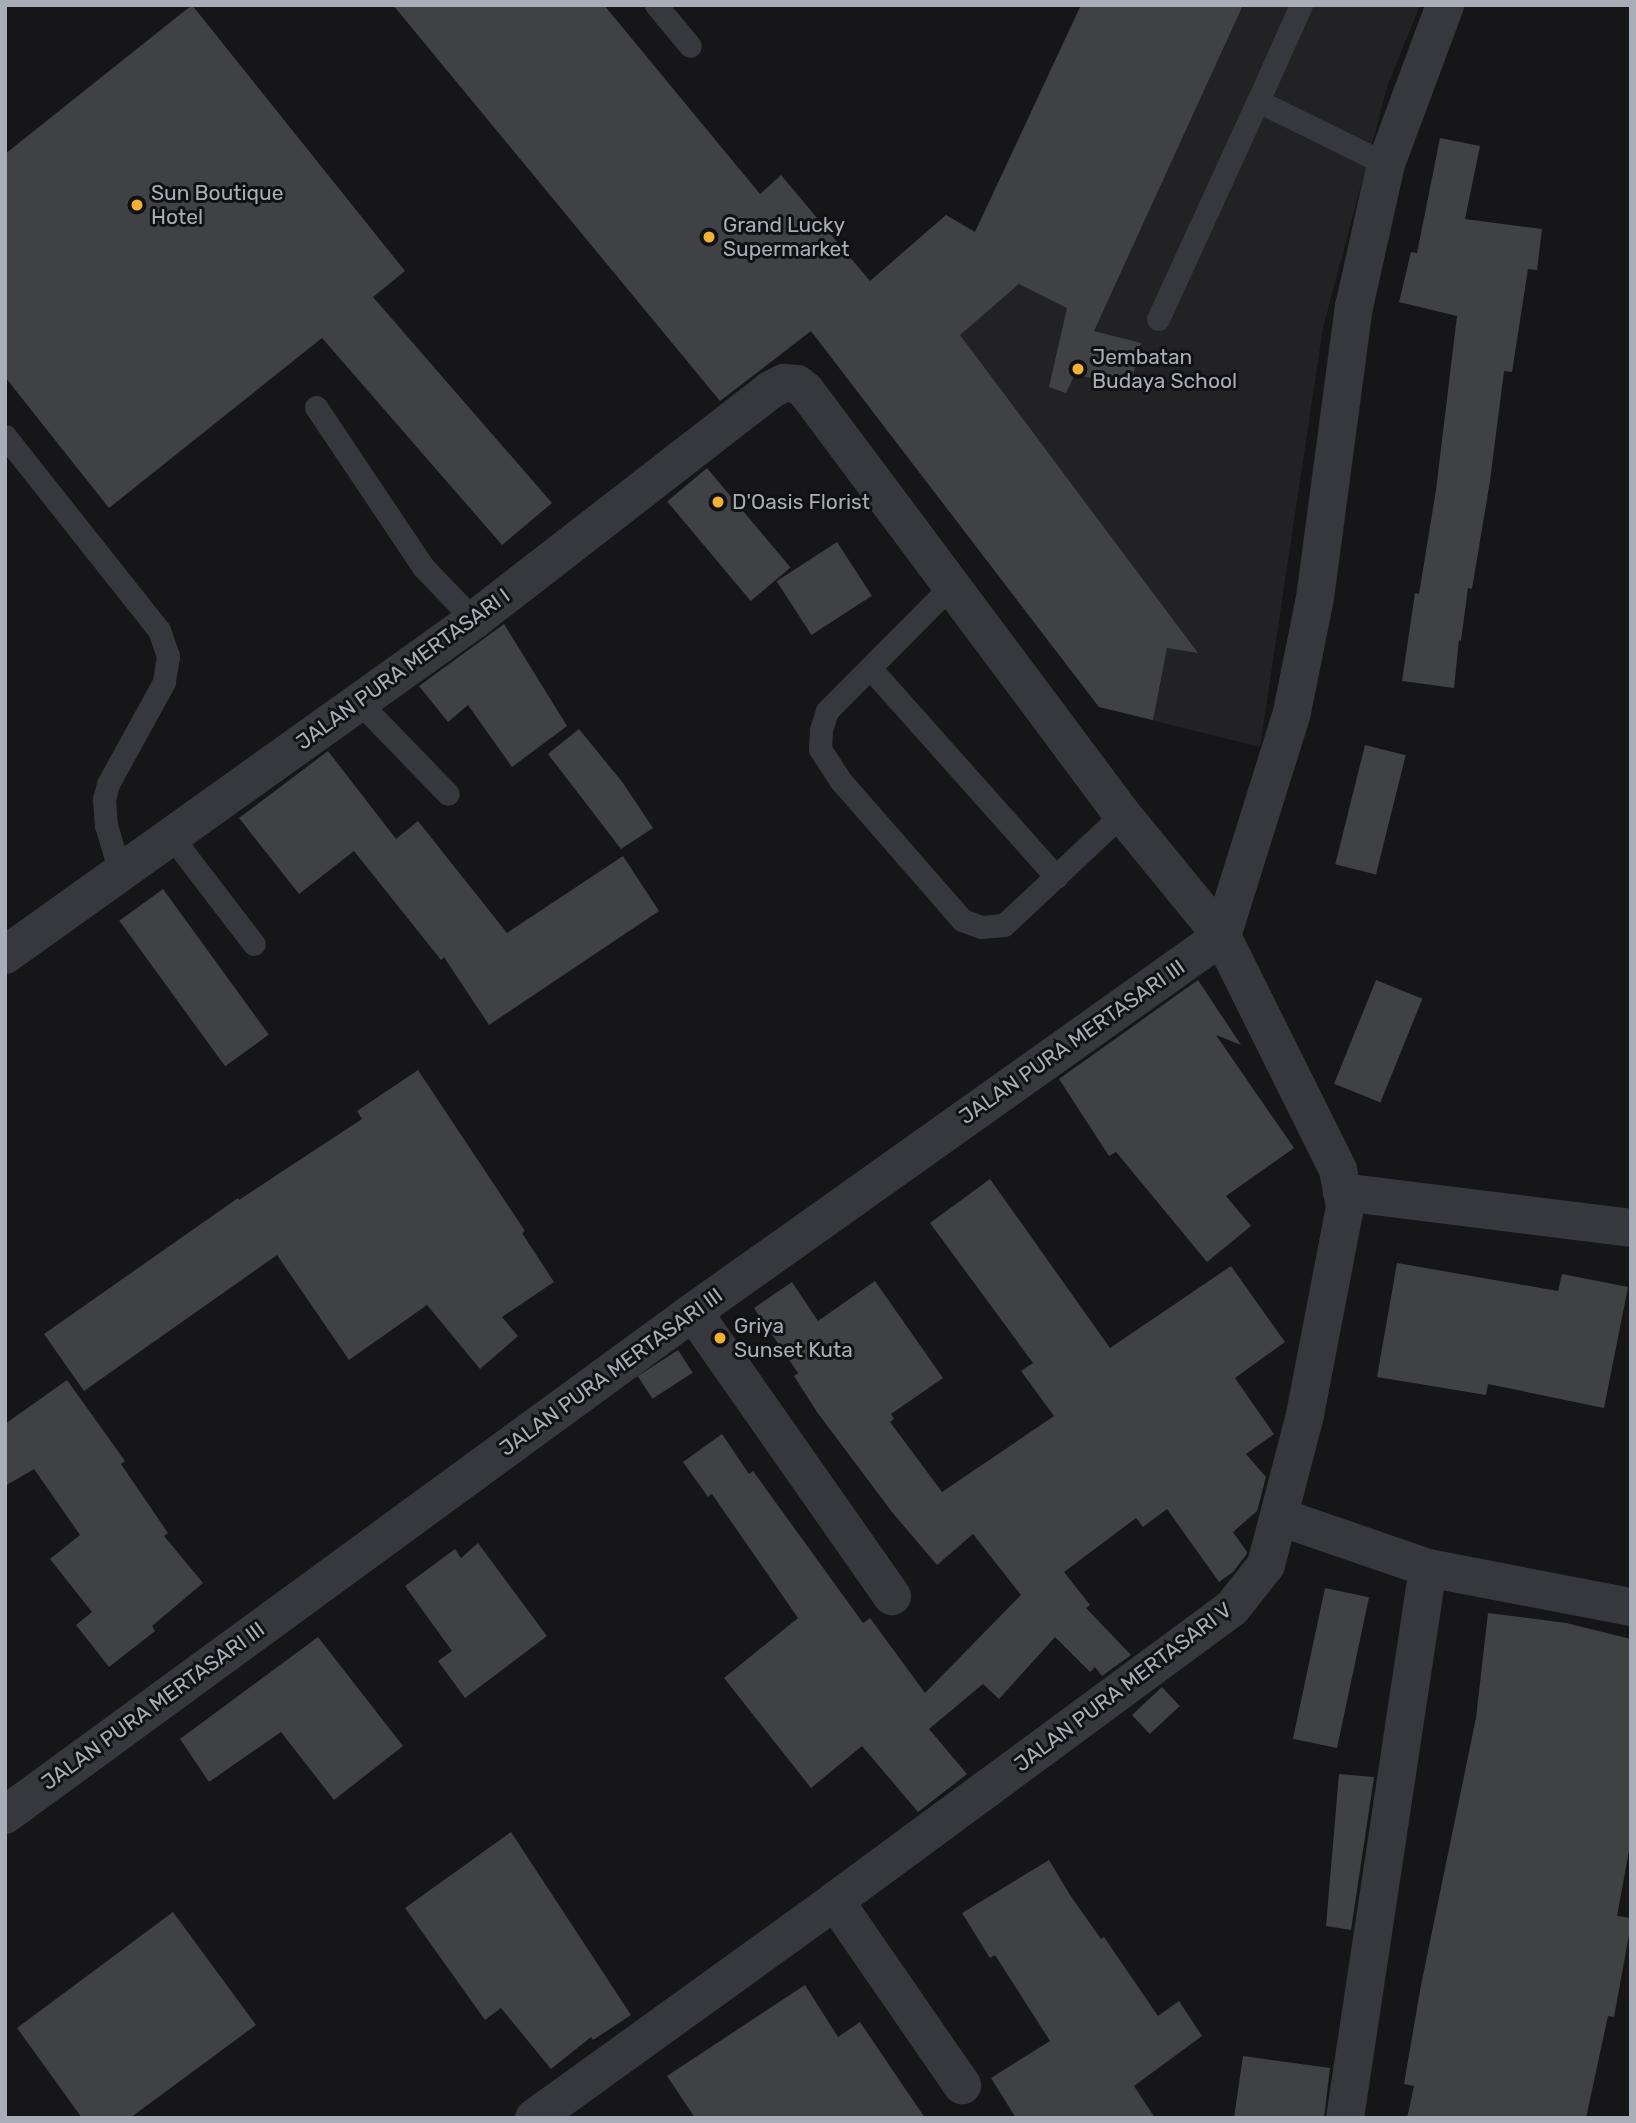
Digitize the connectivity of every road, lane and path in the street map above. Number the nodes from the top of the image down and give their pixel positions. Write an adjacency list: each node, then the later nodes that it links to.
1 (656, 5): 4 (lane)
2 (1301, 5): 5 (lane)
3 (1446, 5): 6 (street)
4 (690, 46)
5 (1258, 101): 6 (lane); 7 (lane)
6 (1386, 163): 20 (street)
7 (1158, 319)
8 (797, 384): 11 (street, JALAN PURA MERTASARI V); 12 (street, JALAN PURA MERTASARI I)
9 (316, 407): 12 (lane)
10 (5, 436): 18 (lane)
11 (950, 587): 13 (lane); 16 (street, JALAN PURA MERTASARI V)
12 (474, 620): 14 (street, JALAN PURA MERTASARI I)
13 (870, 668): 19 (lane); 19 (lane)
14 (358, 701): 15 (lane); 17 (street, JALAN PURA MERTASARI I)
15 (448, 794)
16 (1122, 814): 19 (lane); 20 (street, JALAN PURA MERTASARI V)
17 (171, 836): 18 (street, JALAN PURA MERTASARI I); 21 (lane)
18 (120, 872): 22 (street, JALAN PURA MERTASARI I)
19 (1056, 877)
20 (1222, 936): 23 (street, JALAN PURA MERTASARI V); 25 (street, JALAN PURA MERTASARI III)
21 (254, 944)
22 (5, 955)
23 (1342, 1192): 24 (street); 26 (street, JALAN PURA MERTASARI V)
24 (1631, 1228)
25 (693, 1312): 28 (street); 30 (street, JALAN PURA MERTASARI III)
26 (1280, 1517): 27 (street); 31 (street, JALAN PURA MERTASARI V)
27 (1428, 1568): 29 (street); 34 (street)
28 (892, 1596)
29 (1631, 1606)
30 (5, 1815)
31 (835, 1901): 32 (street); 33 (street, JALAN PURA MERTASARI V)
32 (962, 2085)
33 (534, 2118)
34 (1345, 2118)

